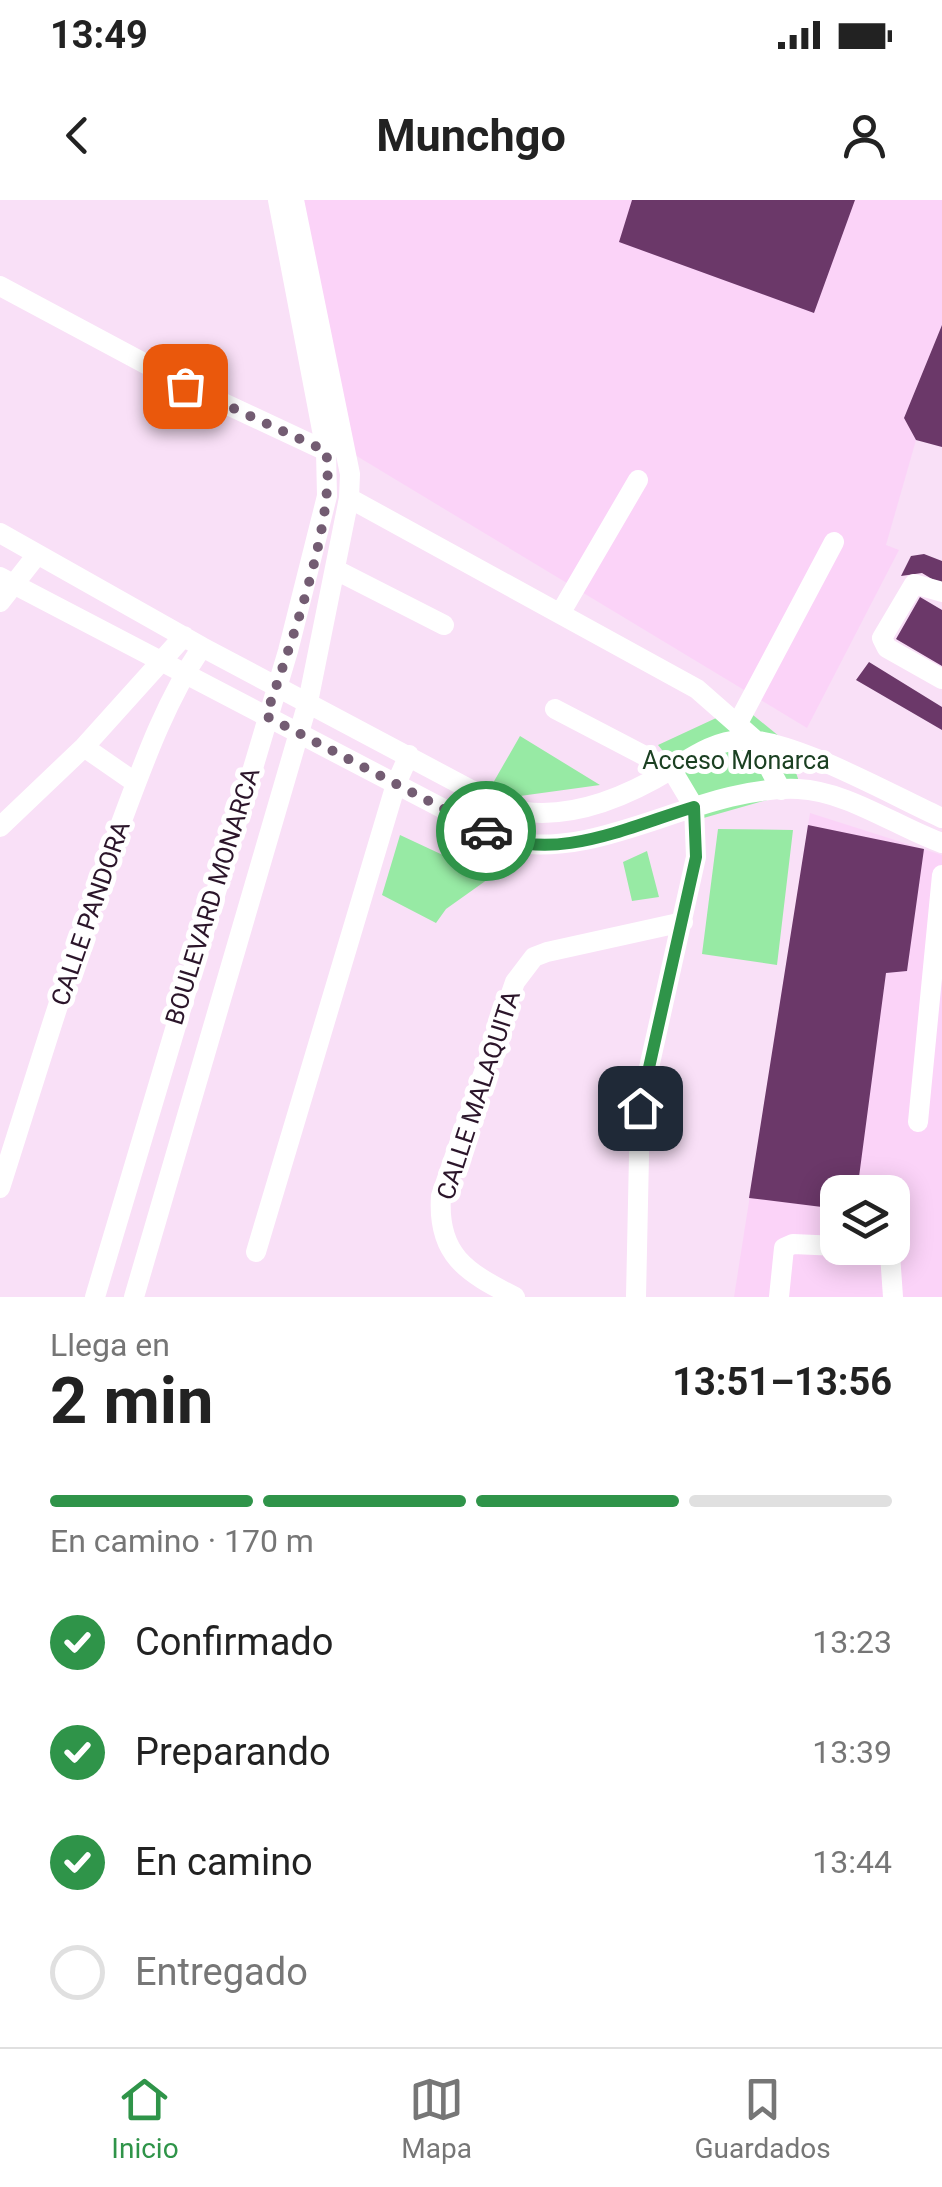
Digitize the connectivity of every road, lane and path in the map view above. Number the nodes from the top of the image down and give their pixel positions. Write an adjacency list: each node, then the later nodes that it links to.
1 (278, 200): 4 (street, BOULEVARD MONARCA)
2 (294, 200): 6 (street, BOULEVARD MONARCA)
3 (0, 286): 4 (street)
4 (326, 451): 19 (street, BOULEVARD MONARCA)
5 (638, 480): 13 (street)
6 (349, 498): 10 (street, BOULEVARD MONARCA); 13 (street)
7 (0, 533): 9 (street)
8 (834, 542): 23 (street)
9 (36, 556): 11 (street); 15 (street)
10 (336, 570): 14 (street); 20 (street, BOULEVARD MONARCA)
11 (4, 588): 16 (street)
12 (942, 592): 18 (street)
13 (561, 612): 23 (street)
14 (444, 626)
15 (193, 642): 16 (street); 17 (street, CALLE PANDORA); 19 (street)
16 (162, 665): 17 (street); 26 (street)
17 (183, 675): 22 (street); 29 (street, CALLE PANDORA)
18 (942, 679)
19 (276, 685): 20 (street); 22 (street, BOULEVARD MONARCA)
20 (308, 702): 24 (street, BOULEVARD MONARCA); 27 (street)
21 (555, 710): 28 (street)
22 (266, 716): 24 (street); 43 (street, BOULEVARD MONARCA)
23 (738, 723): 25 (street)
24 (299, 732): 30 (street); 44 (street, BOULEVARD MONARCA)
25 (754, 740): 28 (street); 31 (street); 33 (street)
26 (84, 747): 29 (street); 34 (street)
27 (409, 755): 28 (street); 30 (street)
28 (672, 770): 32 (street)
29 (136, 783): 39 (street, CALLE PANDORA)
30 (396, 784): 32 (street); 41 (street)
31 (781, 790): 32 (street); 35 (street)
32 (694, 807): 37 (street)
33 (942, 818)
34 (0, 827)
35 (942, 843)
36 (942, 874): 38 (street)
37 (683, 922): 45 (street, CALLE MALAQUITA); 46 (street)
38 (918, 1122)
39 (0, 1188)
40 (820, 1245): 47 (street)
41 (256, 1252)
42 (891, 1265): 48 (street)
43 (95, 1297)
44 (134, 1297)
45 (515, 1297)
46 (636, 1297)
47 (778, 1297)
48 (892, 1297)

